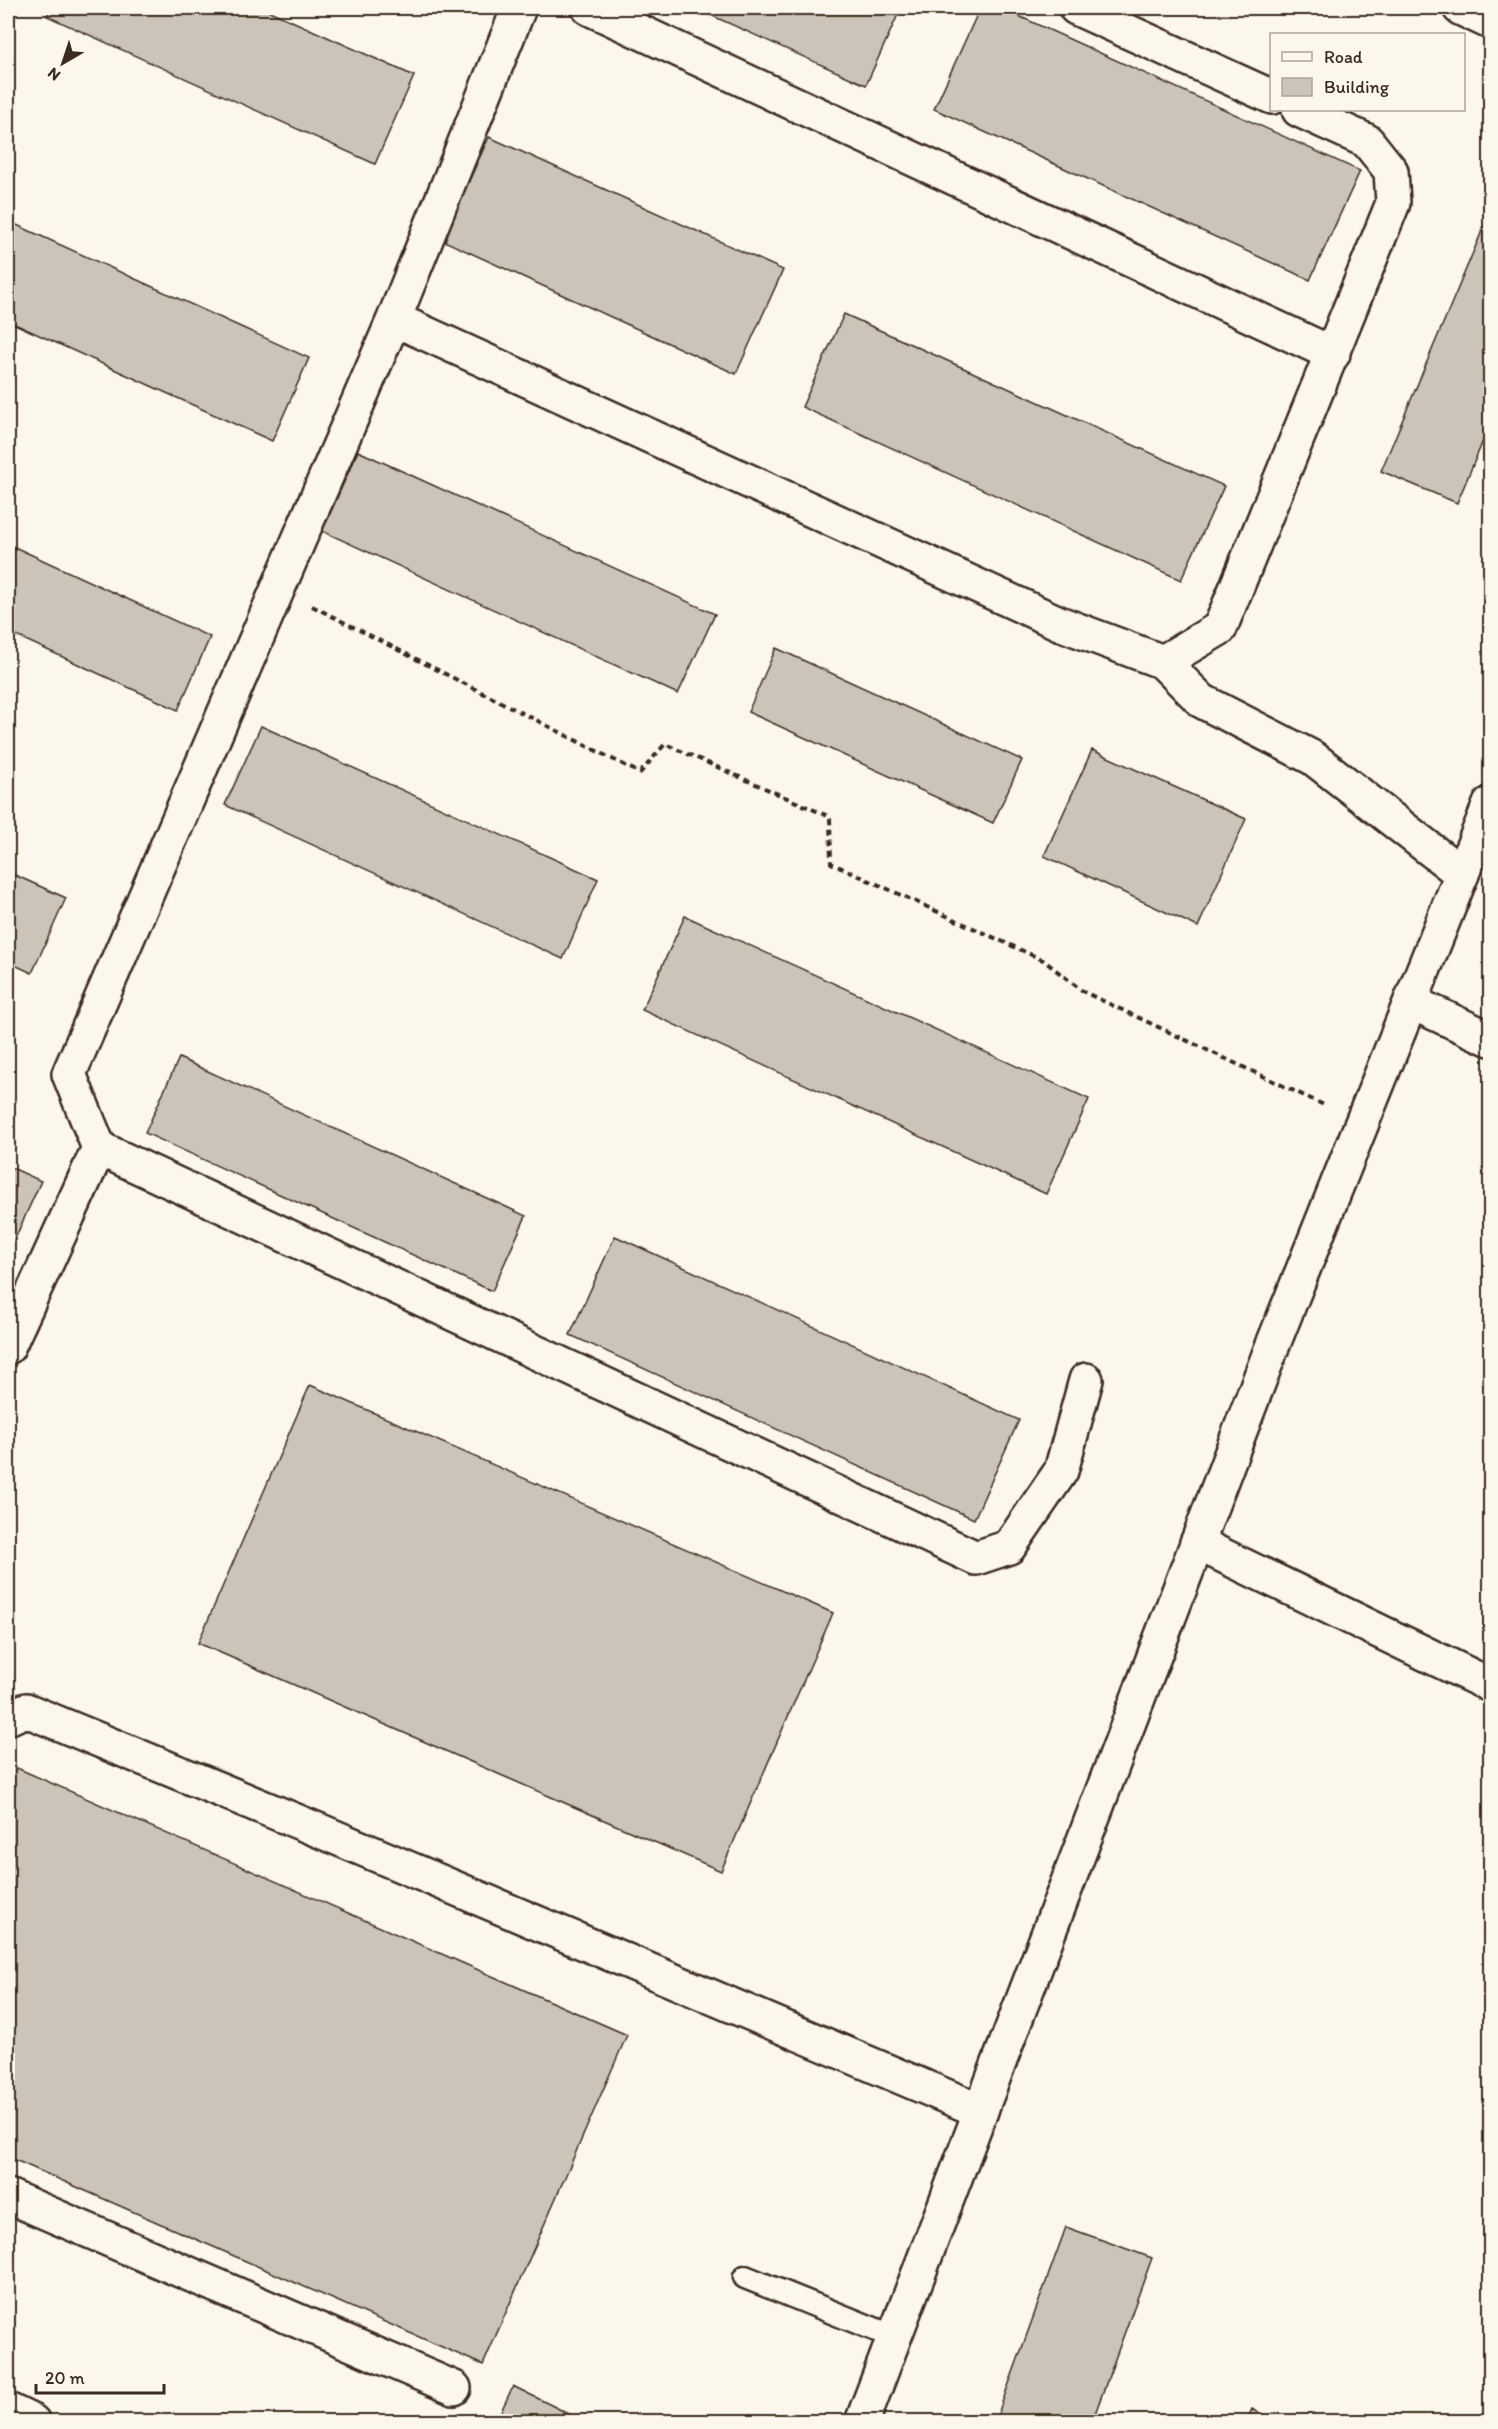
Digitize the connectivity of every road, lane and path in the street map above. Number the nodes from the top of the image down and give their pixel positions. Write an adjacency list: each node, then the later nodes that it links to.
1 (519, 8): 8 (street)
2 (590, 8): 9 (street)
3 (1076, 8): 6 (street)
4 (1460, 8): 5 (street)
5 (1491, 22)
6 (1270, 96)
7 (1301, 111): 9 (street)
8 (394, 319): 10 (street); 11 (street)
9 (1333, 354): 11 (street)
10 (278, 589): 16 (path); 17 (street)
11 (1163, 662): 13 (street)
12 (1491, 804): 13 (street)
13 (1462, 874): 14 (street)
14 (1411, 1002): 15 (street); 16 (street)
15 (1491, 1040)
16 (1362, 1123): 20 (street)
17 (99, 1148): 18 (street); 19 (street)
18 (8, 1347)
19 (1086, 1380)
20 (1197, 1543): 21 (street); 23 (street)
21 (1491, 1685)
22 (14, 1708): 23 (street)
23 (981, 2111): 26 (street)
24 (8, 2196): 27 (street)
25 (745, 2277): 26 (lane)
26 (894, 2337): 30 (street)
27 (454, 2388)
28 (8, 2410): 29 (street)
29 (33, 2421)
30 (862, 2421)

